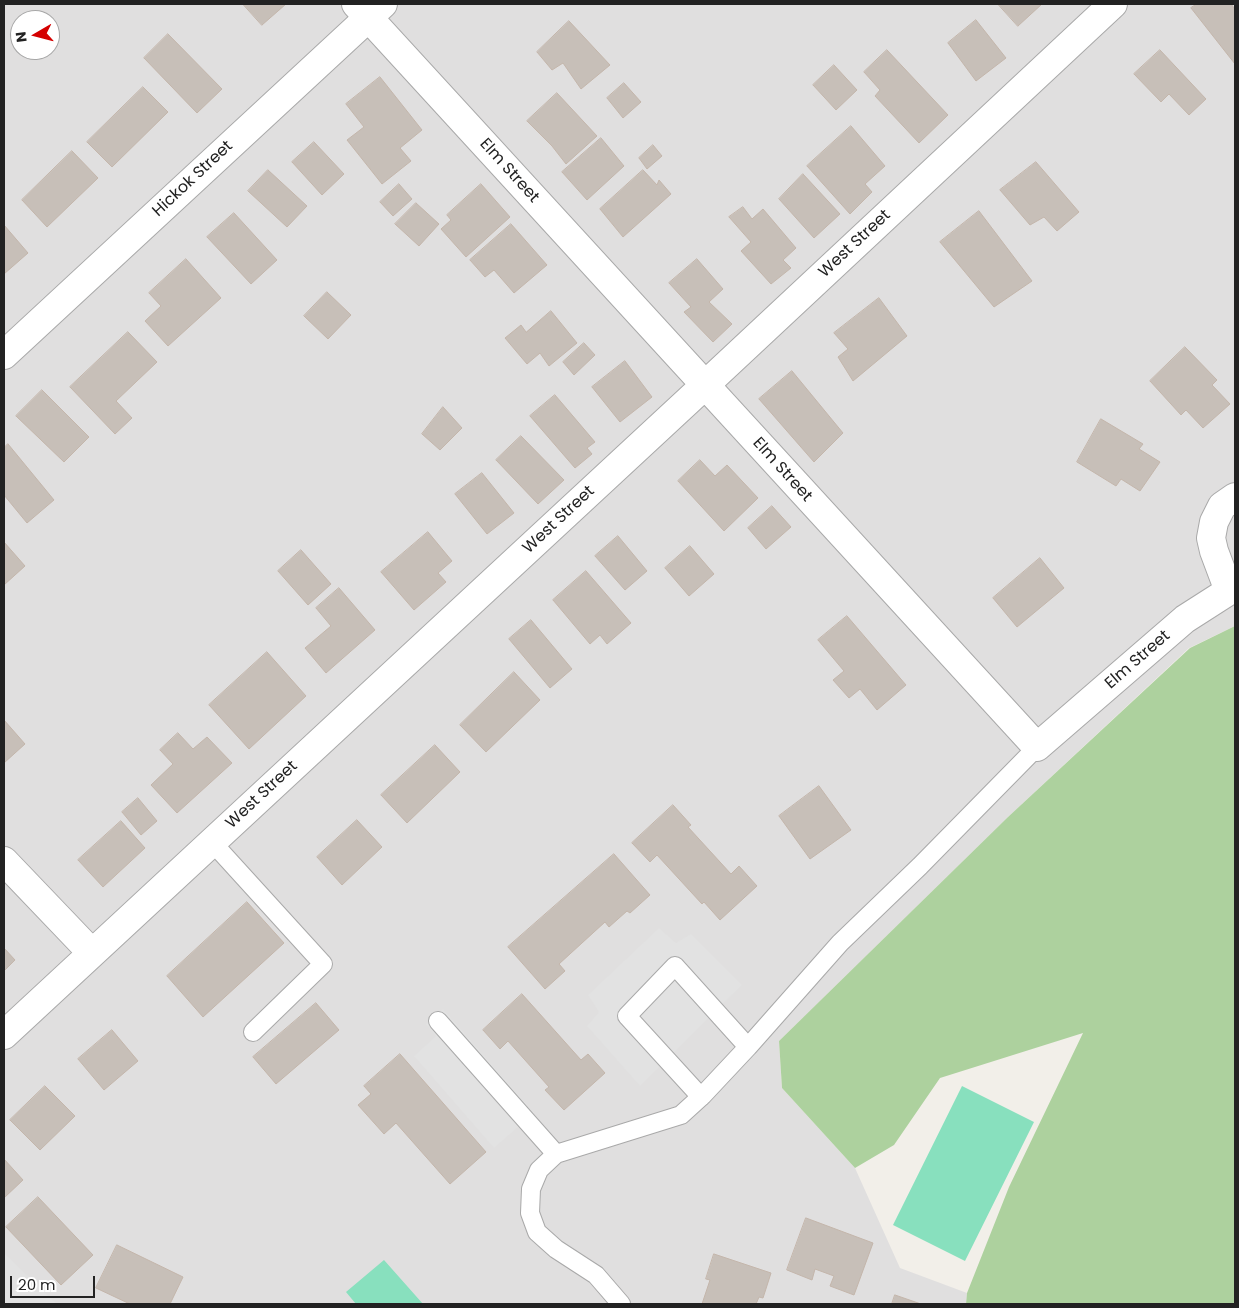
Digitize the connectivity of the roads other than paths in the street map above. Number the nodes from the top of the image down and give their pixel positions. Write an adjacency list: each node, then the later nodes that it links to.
1 (1113, 4): 4 (street, West Street)
2 (369, 8): 3 (street, Hickok Street); 4 (street, Elm Street)
3 (4, 355)
4 (704, 384): 7 (street, Elm Street); 8 (street, West Street)
5 (1235, 497): 6 (street)
6 (1232, 589): 7 (street, Elm Street)
7 (1037, 747): 14 (lane)
8 (212, 842): 10 (street, West Street); 12 (lane)
9 (4, 861): 10 (street)
10 (92, 953): 13 (street, West Street)
11 (438, 1021): 16 (lane)
12 (253, 1032)
13 (4, 1035)
14 (748, 1047): 15 (lane); 15 (lane)
15 (701, 1097): 16 (lane)
16 (556, 1154): 17 (lane)
17 (621, 1304)

